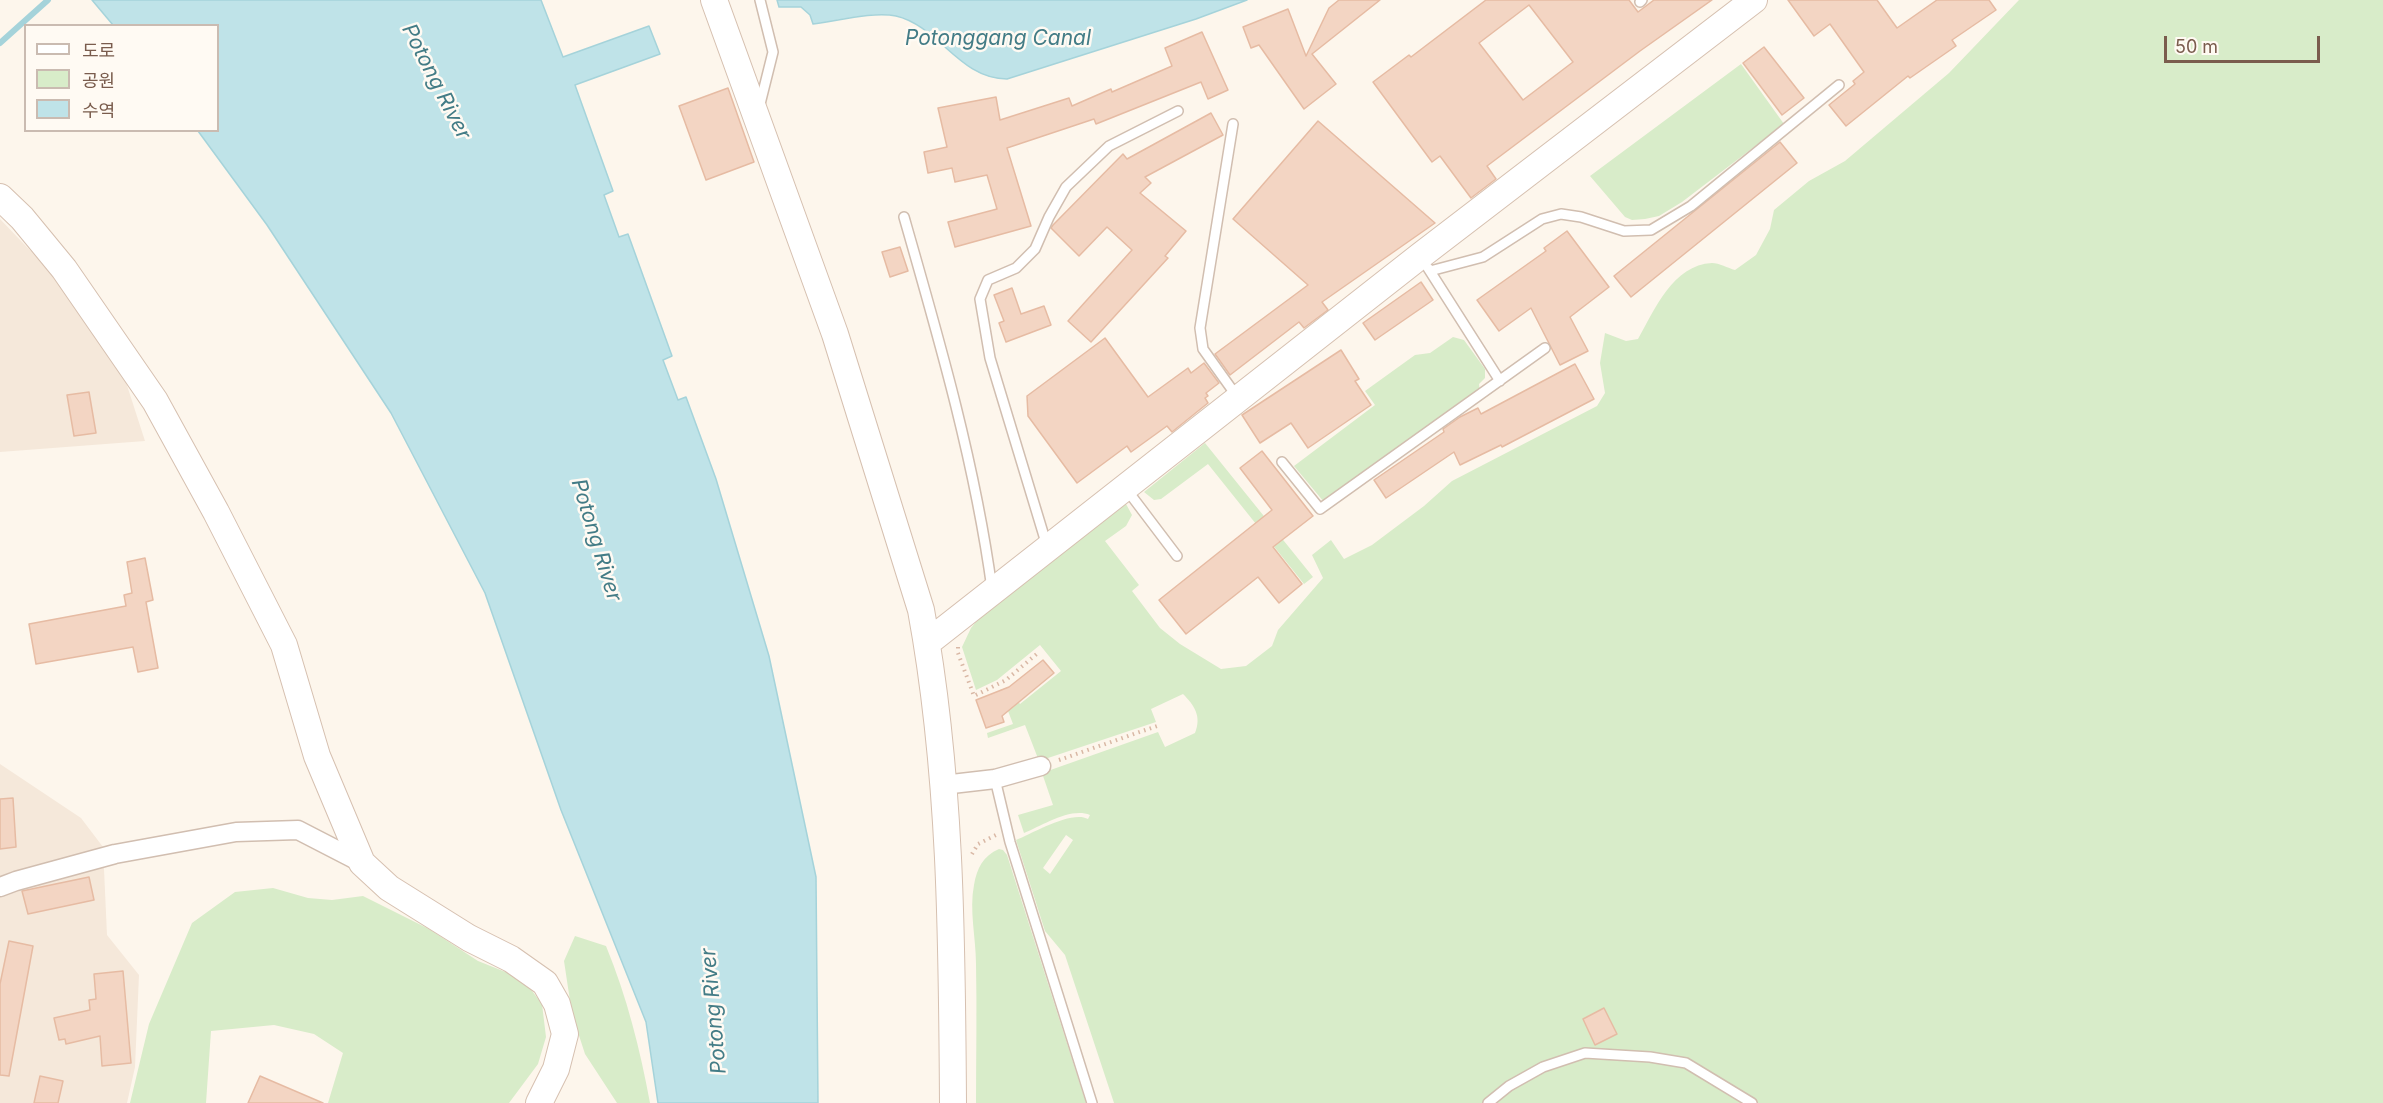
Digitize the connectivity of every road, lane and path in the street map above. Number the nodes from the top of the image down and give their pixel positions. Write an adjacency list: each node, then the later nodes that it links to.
1 (714, 0): 6 (street)
2 (760, 0): 6 (lane)
3 (1754, 0): 10 (street)
4 (1839, 85): 10 (lane)
5 (1178, 111): 16 (lane)
6 (756, 119): 20 (street)
7 (1233, 124): 13 (lane)
8 (0, 197): 26 (street)
9 (904, 217): 18 (lane)
10 (1425, 264): 12 (lane); 13 (street)
11 (1545, 348): 12 (lane)
12 (1500, 381): 14 (lane)
13 (1239, 400): 15 (street)
14 (1282, 462)
15 (1125, 488): 16 (street); 17 (lane)
16 (1047, 548): 18 (street)
17 (1177, 556)
18 (992, 592): 20 (street)
19 (959, 641): 21 (path)
20 (927, 643): 25 (street)
21 (1039, 652)
22 (1157, 726): 23 (path)
23 (1041, 766): 24 (street)
24 (995, 779): 25 (street); 30 (lane)
25 (944, 785): 29 (street)
26 (362, 863): 27 (street); 28 (street)
27 (0, 887)
28 (539, 1103)
29 (953, 1103)
30 (1092, 1103)
31 (1488, 1103): 32 (lane)
32 (1752, 1103)

